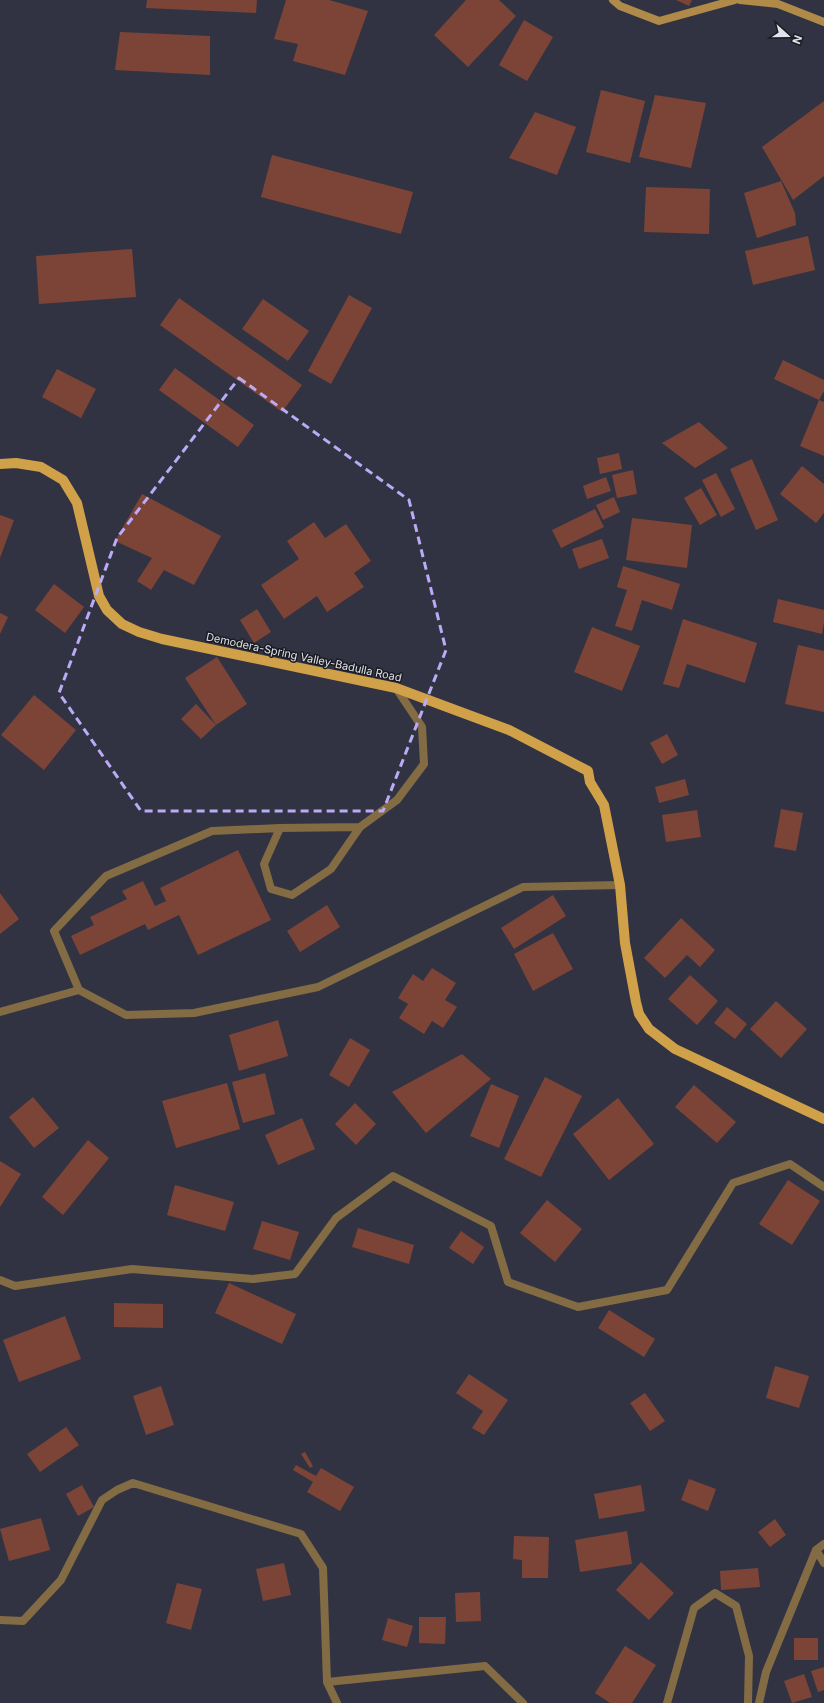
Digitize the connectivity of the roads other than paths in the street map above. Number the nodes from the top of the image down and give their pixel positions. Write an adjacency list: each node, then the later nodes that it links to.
1 (613, 0): 2 (street)
2 (735, 0)
3 (740, 0): 4 (street)
4 (824, 22)
5 (0, 464): 6 (main road, Demodera-Spring Valley-Badulla Road)
6 (396, 688): 7 (street); 9 (main road, Demodera-Spring Valley-Badulla Road)
7 (360, 827): 8 (street); 8 (street)
8 (280, 828): 10 (street)
9 (620, 885): 10 (street); 12 (main road, Demodera-Spring Valley-Badulla Road)
10 (79, 990): 11 (street)
11 (0, 1012)
12 (824, 1119)
13 (824, 1187): 14 (street)
14 (0, 1280)
15 (824, 1544): 16 (street)
16 (816, 1550): 17 (street); 24 (street)
17 (824, 1563)
18 (0, 1620): 19 (street)
19 (327, 1682): 20 (street); 21 (street)
20 (337, 1703)
21 (524, 1703)
22 (667, 1703): 23 (street)
23 (748, 1703)
24 (759, 1703)

